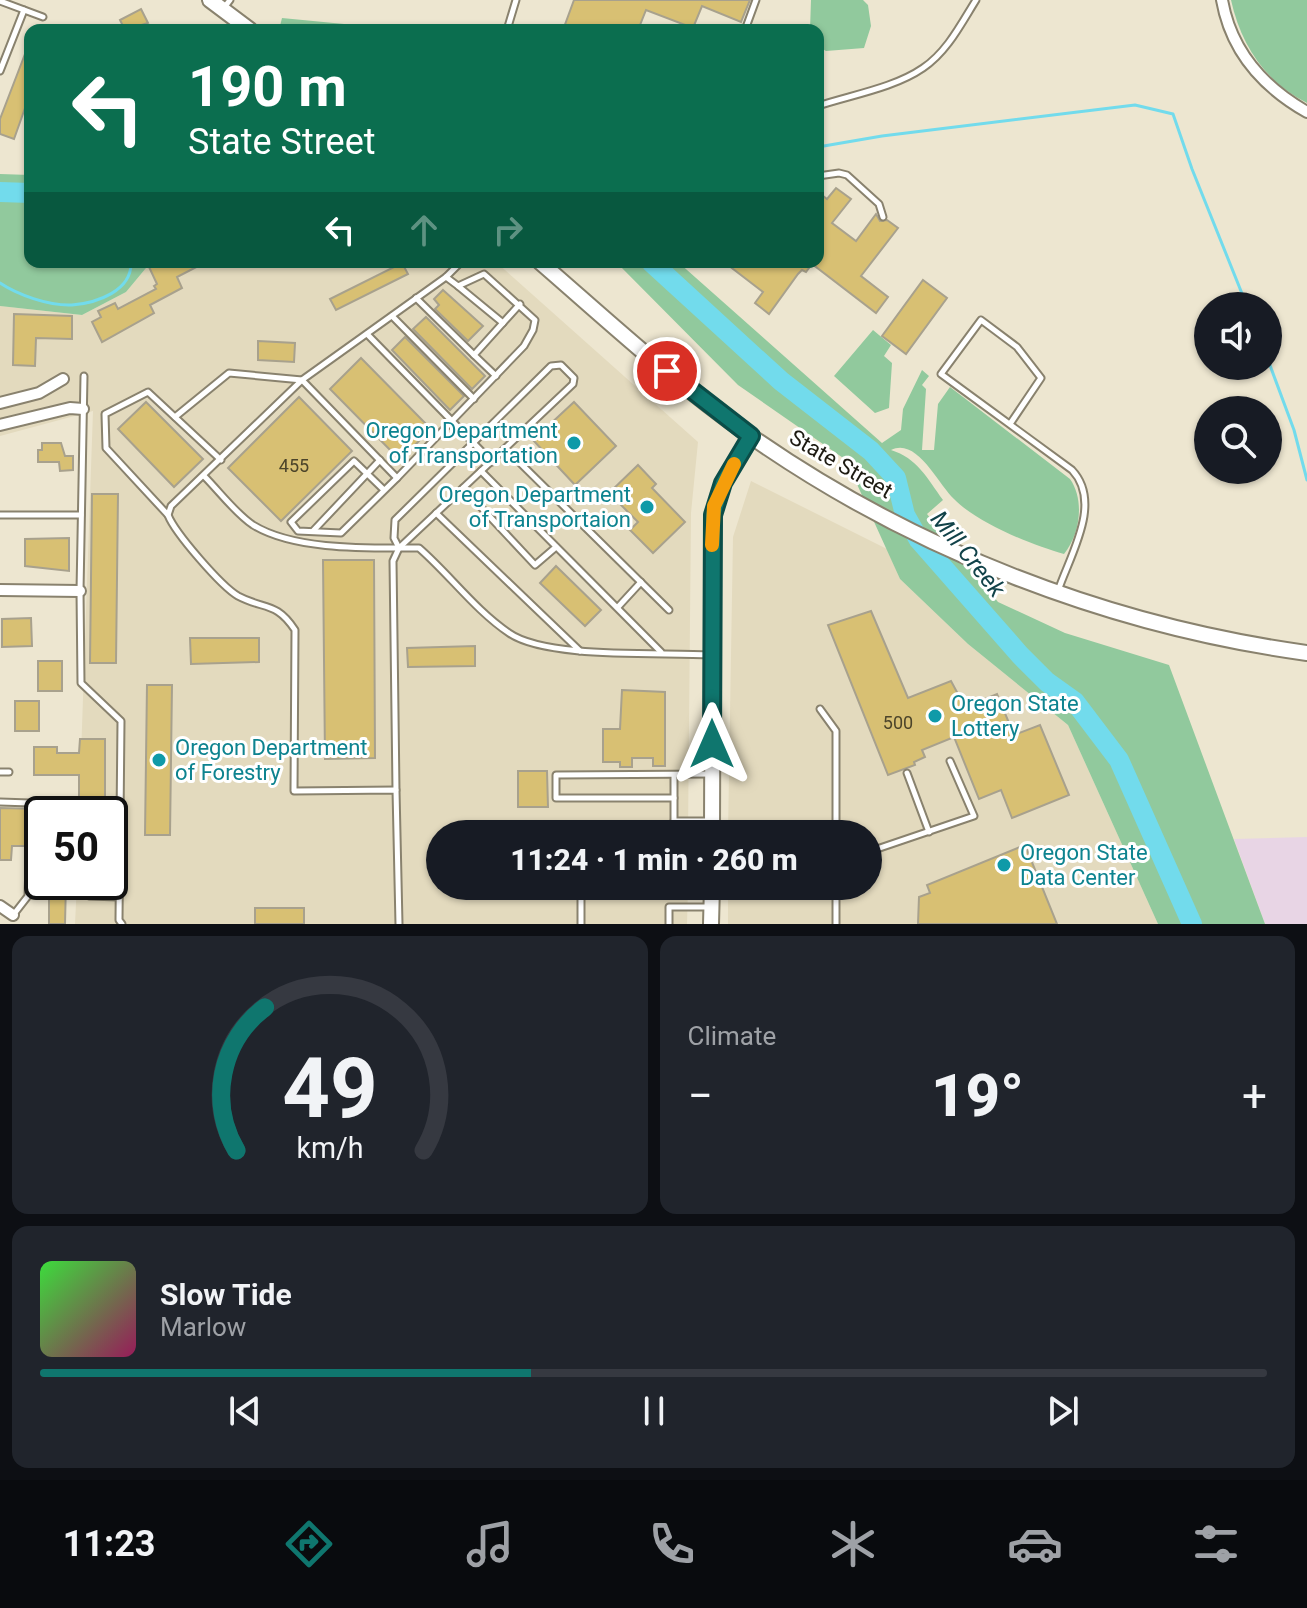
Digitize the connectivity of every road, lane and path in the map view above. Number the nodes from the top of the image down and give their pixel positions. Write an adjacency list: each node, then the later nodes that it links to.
1 (516, 0): 10 (lane)
2 (756, 0): 11 (lane)
3 (976, 0): 13 (lane)
4 (1222, 0): 14 (street)
5 (0, 1): 7 (lane)
6 (221, 3): 9 (main road)
7 (24, 10): 8 (lane); 12 (lane)
8 (43, 17)
9 (244, 24)
10 (509, 24)
11 (747, 24)
12 (0, 71)
13 (824, 104)
14 (1307, 112)
15 (824, 175): 16 (lane)
16 (883, 217)
17 (455, 268): 19 (lane)
18 (547, 268): 38 (main road, State Street)
19 (446, 277): 20 (lane); 21 (lane)
20 (458, 286): 22 (lane); 24 (lane)
21 (416, 298): 23 (lane); 26 (lane)
22 (520, 304): 24 (lane); 28 (lane)
23 (392, 316): 25 (lane); 31 (lane)
24 (503, 323): 26 (lane)
25 (367, 334): 30 (lane); 35 (lane)
26 (474, 355): 28 (lane)
27 (84, 376): 33 (lane)
28 (496, 376): 31 (lane)
29 (63, 379): 32 (street)
30 (302, 380): 34 (lane); 41 (lane); 42 (lane)
31 (474, 399): 35 (lane)
32 (0, 403)
33 (83, 409): 37 (street); 52 (lane)
34 (175, 417): 41 (lane); 53 (lane)
35 (451, 421): 39 (lane); 47 (lane)
36 (1010, 424): 36 (lane); 60 (lane)
37 (0, 425)
38 (751, 436): 60 (main road, State Street); 66 (main road)
39 (474, 443): 40 (lane); 43 (lane); 56 (lane)
40 (507, 450): 43 (lane); 57 (lane)
41 (221, 460): 46 (lane)
42 (380, 460): 45 (lane); 47 (lane)
43 (492, 462): 44 (lane)
44 (481, 471): 48 (lane); 55 (lane)
45 (367, 474): 49 (lane); 54 (lane); 54 (lane)
46 (204, 476): 53 (lane); 56 (lane)
47 (397, 478): 49 (lane)
48 (463, 488): 50 (lane); 55 (lane)
49 (384, 490): 54 (lane)
50 (436, 513): 56 (lane); 63 (lane)
51 (0, 515): 52 (lane)
52 (81, 515): 59 (lane)
53 (168, 515): 74 (lane)
54 (313, 532)
55 (556, 547): 61 (lane)
56 (399, 548): 63 (lane); 74 (lane)
57 (641, 582): 61 (lane); 62 (lane)
58 (0, 590): 59 (street)
59 (80, 591): 75 (lane)
60 (1058, 592): 65 (main road, State Street)
61 (618, 607): 64 (lane)
62 (669, 610)
63 (581, 651): 64 (lane)
64 (661, 652): 66 (lane)
65 (1307, 653)
66 (711, 655): 72 (main road)
67 (820, 709): 81 (lane)
68 (950, 761): 82 (lane)
69 (0, 772): 70 (lane)
70 (9, 772)
71 (907, 773): 82 (lane)
72 (712, 774): 73 (lane); 80 (main road)
73 (674, 775): 76 (lane); 76 (lane)
74 (396, 790): 93 (lane)
75 (120, 796)
76 (674, 798): 79 (lane)
77 (0, 802): 78 (lane)
78 (24, 803)
79 (674, 820)
80 (712, 820)
81 (836, 820)
82 (929, 833): 83 (lane)
83 (882, 848)
84 (25, 900): 91 (lane)
85 (119, 900): 92 (lane)
86 (581, 900): 94 (lane)
87 (711, 900): 90 (main road)
88 (836, 900): 97 (lane)
89 (0, 906): 91 (street)
90 (711, 907): 95 (lane); 96 (main road)
91 (13, 915)
92 (122, 924)
93 (399, 924)
94 (581, 924)
95 (669, 924)
96 (711, 924)
97 (836, 924)

